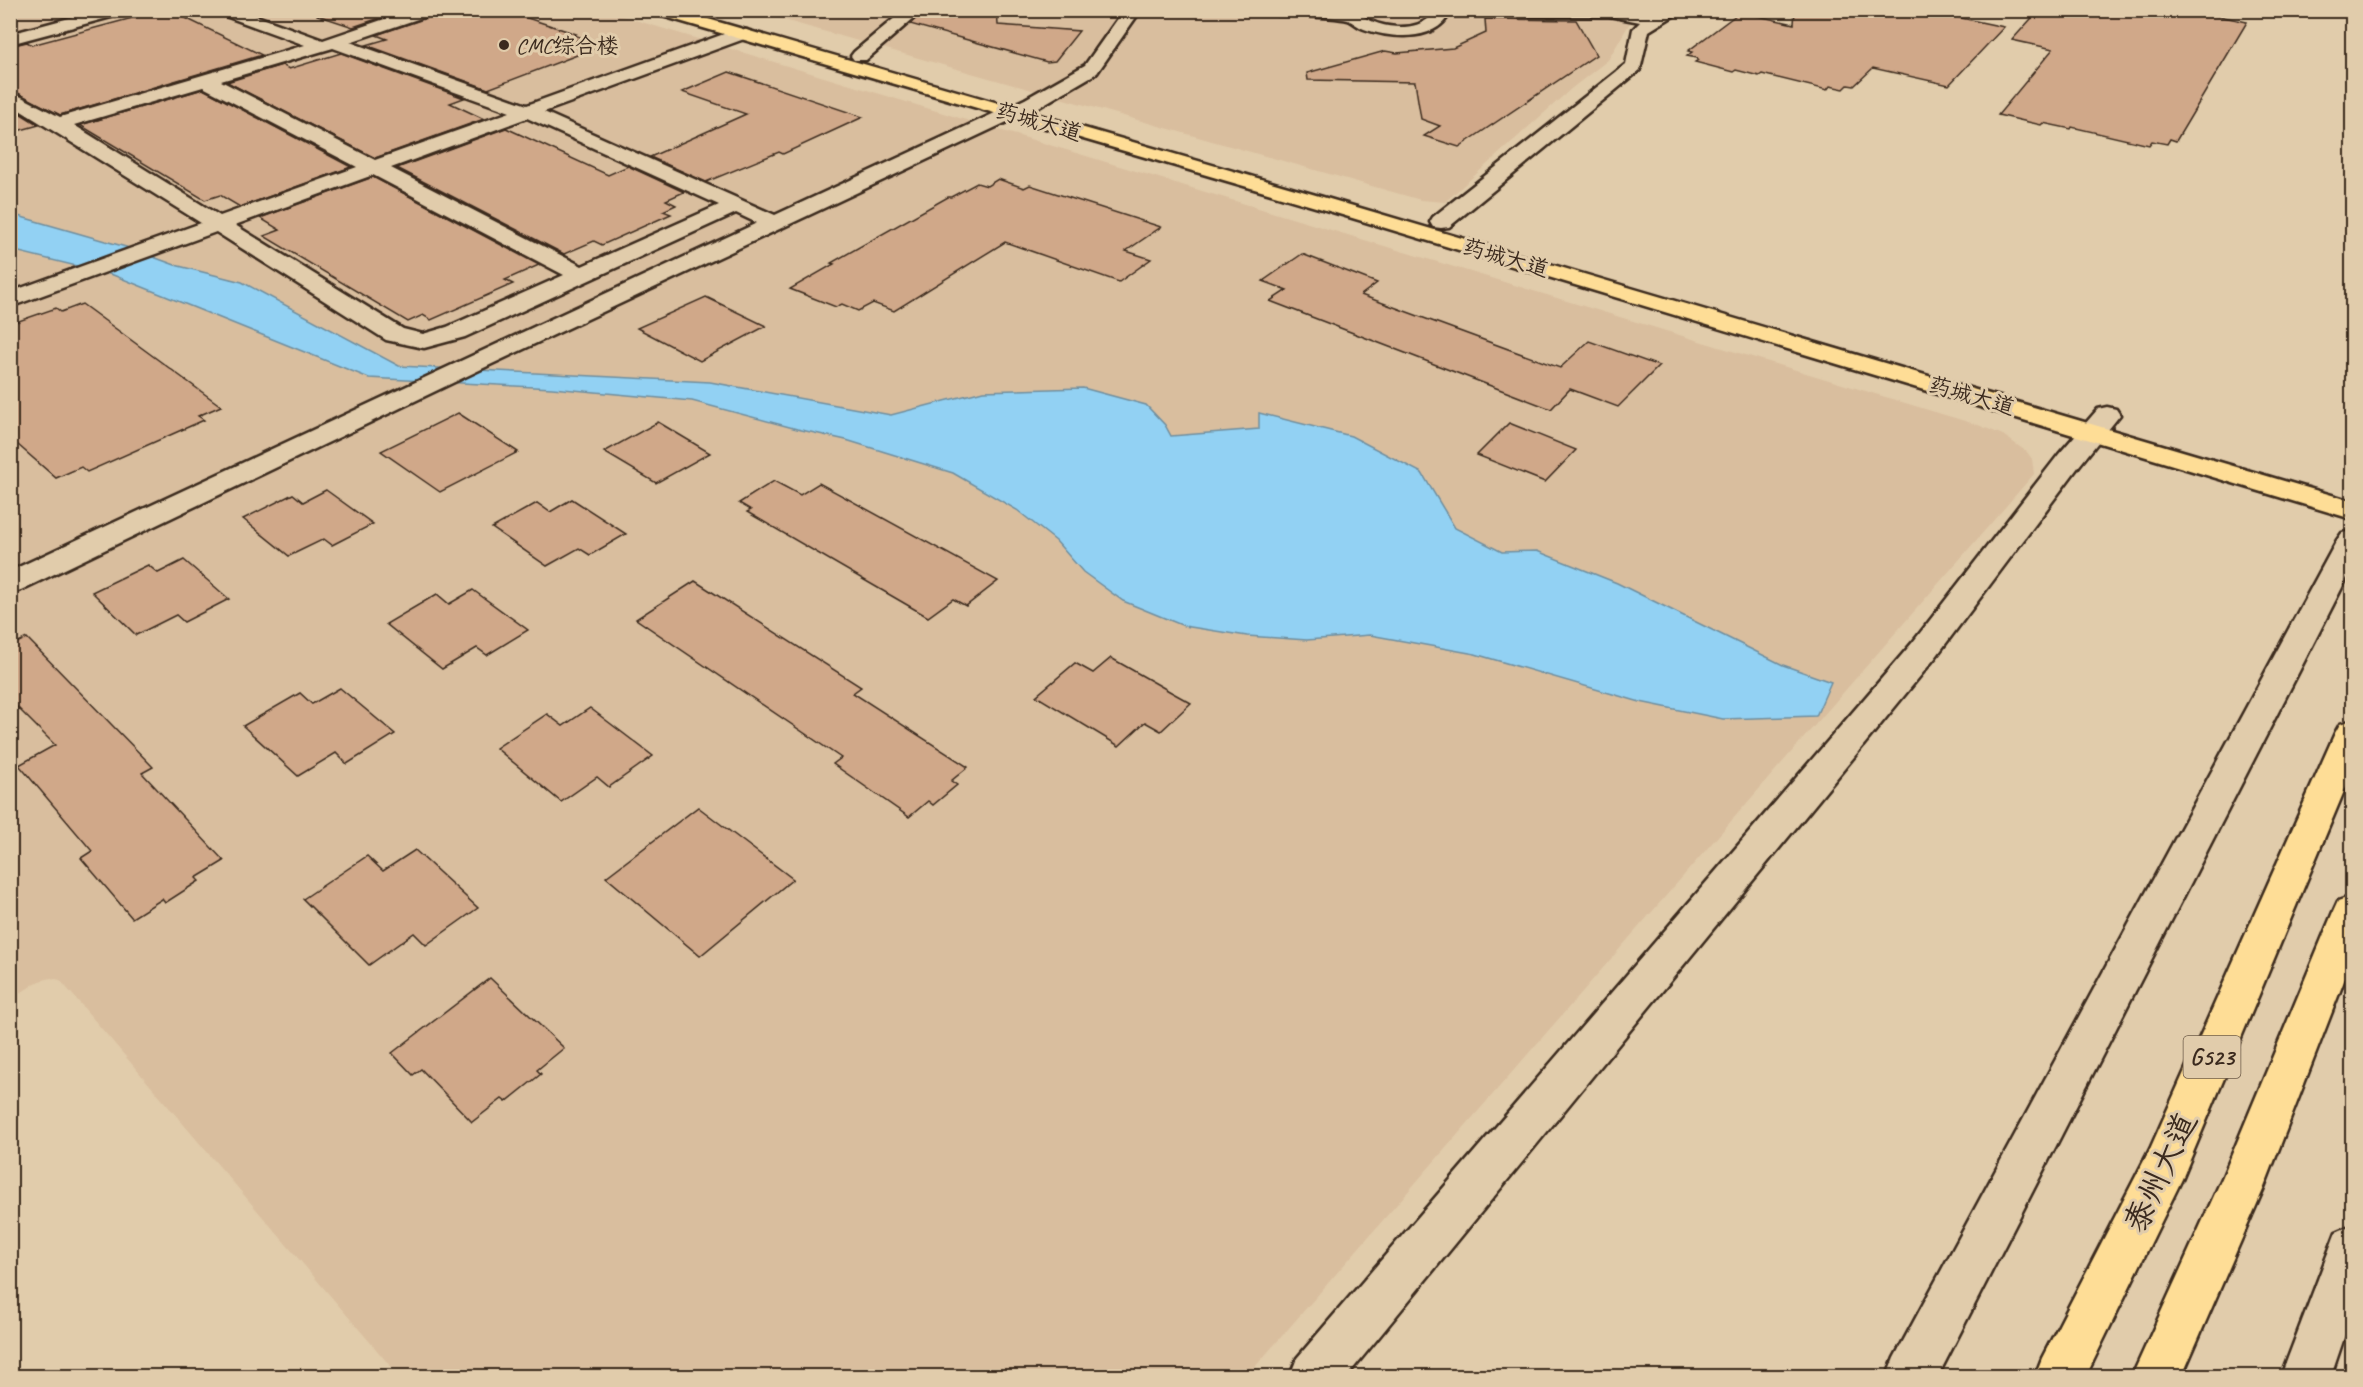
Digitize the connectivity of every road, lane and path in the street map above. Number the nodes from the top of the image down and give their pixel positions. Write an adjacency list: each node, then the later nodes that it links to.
1 (120, 10): 14 (street)
2 (223, 10): 15 (street)
3 (429, 10): 15 (street)
4 (658, 10): 13 (main road, 药城大道)
5 (702, 10): 16 (main road, 药城大道)
6 (915, 10): 16 (street)
7 (1133, 10): 19 (street)
8 (1277, 10): 11 (street)
9 (1675, 10): 12 (street)
10 (1436, 11): 11 (street); 12 (street)
11 (1354, 13)
12 (1654, 20): 24 (street)
13 (741, 34): 19 (main road, 药城大道); 20 (street)
14 (10, 39)
15 (327, 43): 17 (street); 20 (street)
16 (860, 56): 19 (main road, 药城大道)
17 (204, 80): 21 (street); 22 (street)
18 (10, 96): 21 (street)
19 (1022, 108): 24 (main road, 药城大道); 25 (street); 30 (main road, 药城大道)
20 (528, 112): 22 (street); 23 (street)
21 (58, 124): 26 (street)
22 (374, 168): 26 (street); 27 (street)
23 (736, 205): 25 (street); 27 (street)
24 (1441, 222): 29 (main road, 药城大道)
25 (775, 223): 33 (street)
26 (220, 224): 27 (street); 28 (street)
27 (582, 275)
28 (10, 300)
29 (2050, 398)
30 (2104, 419): 31 (main road, 药城大道); 37 (street)
31 (2352, 510)
32 (2352, 540): 38 (street)
33 (10, 583)
34 (2352, 733): 39 (main road, 泰州大道 / G523)
35 (2352, 912): 40 (main road)
36 (2352, 1248): 41 (street)
37 (1315, 1377)
38 (1912, 1377)
39 (2060, 1377)
40 (2157, 1377)
41 (2306, 1377)

